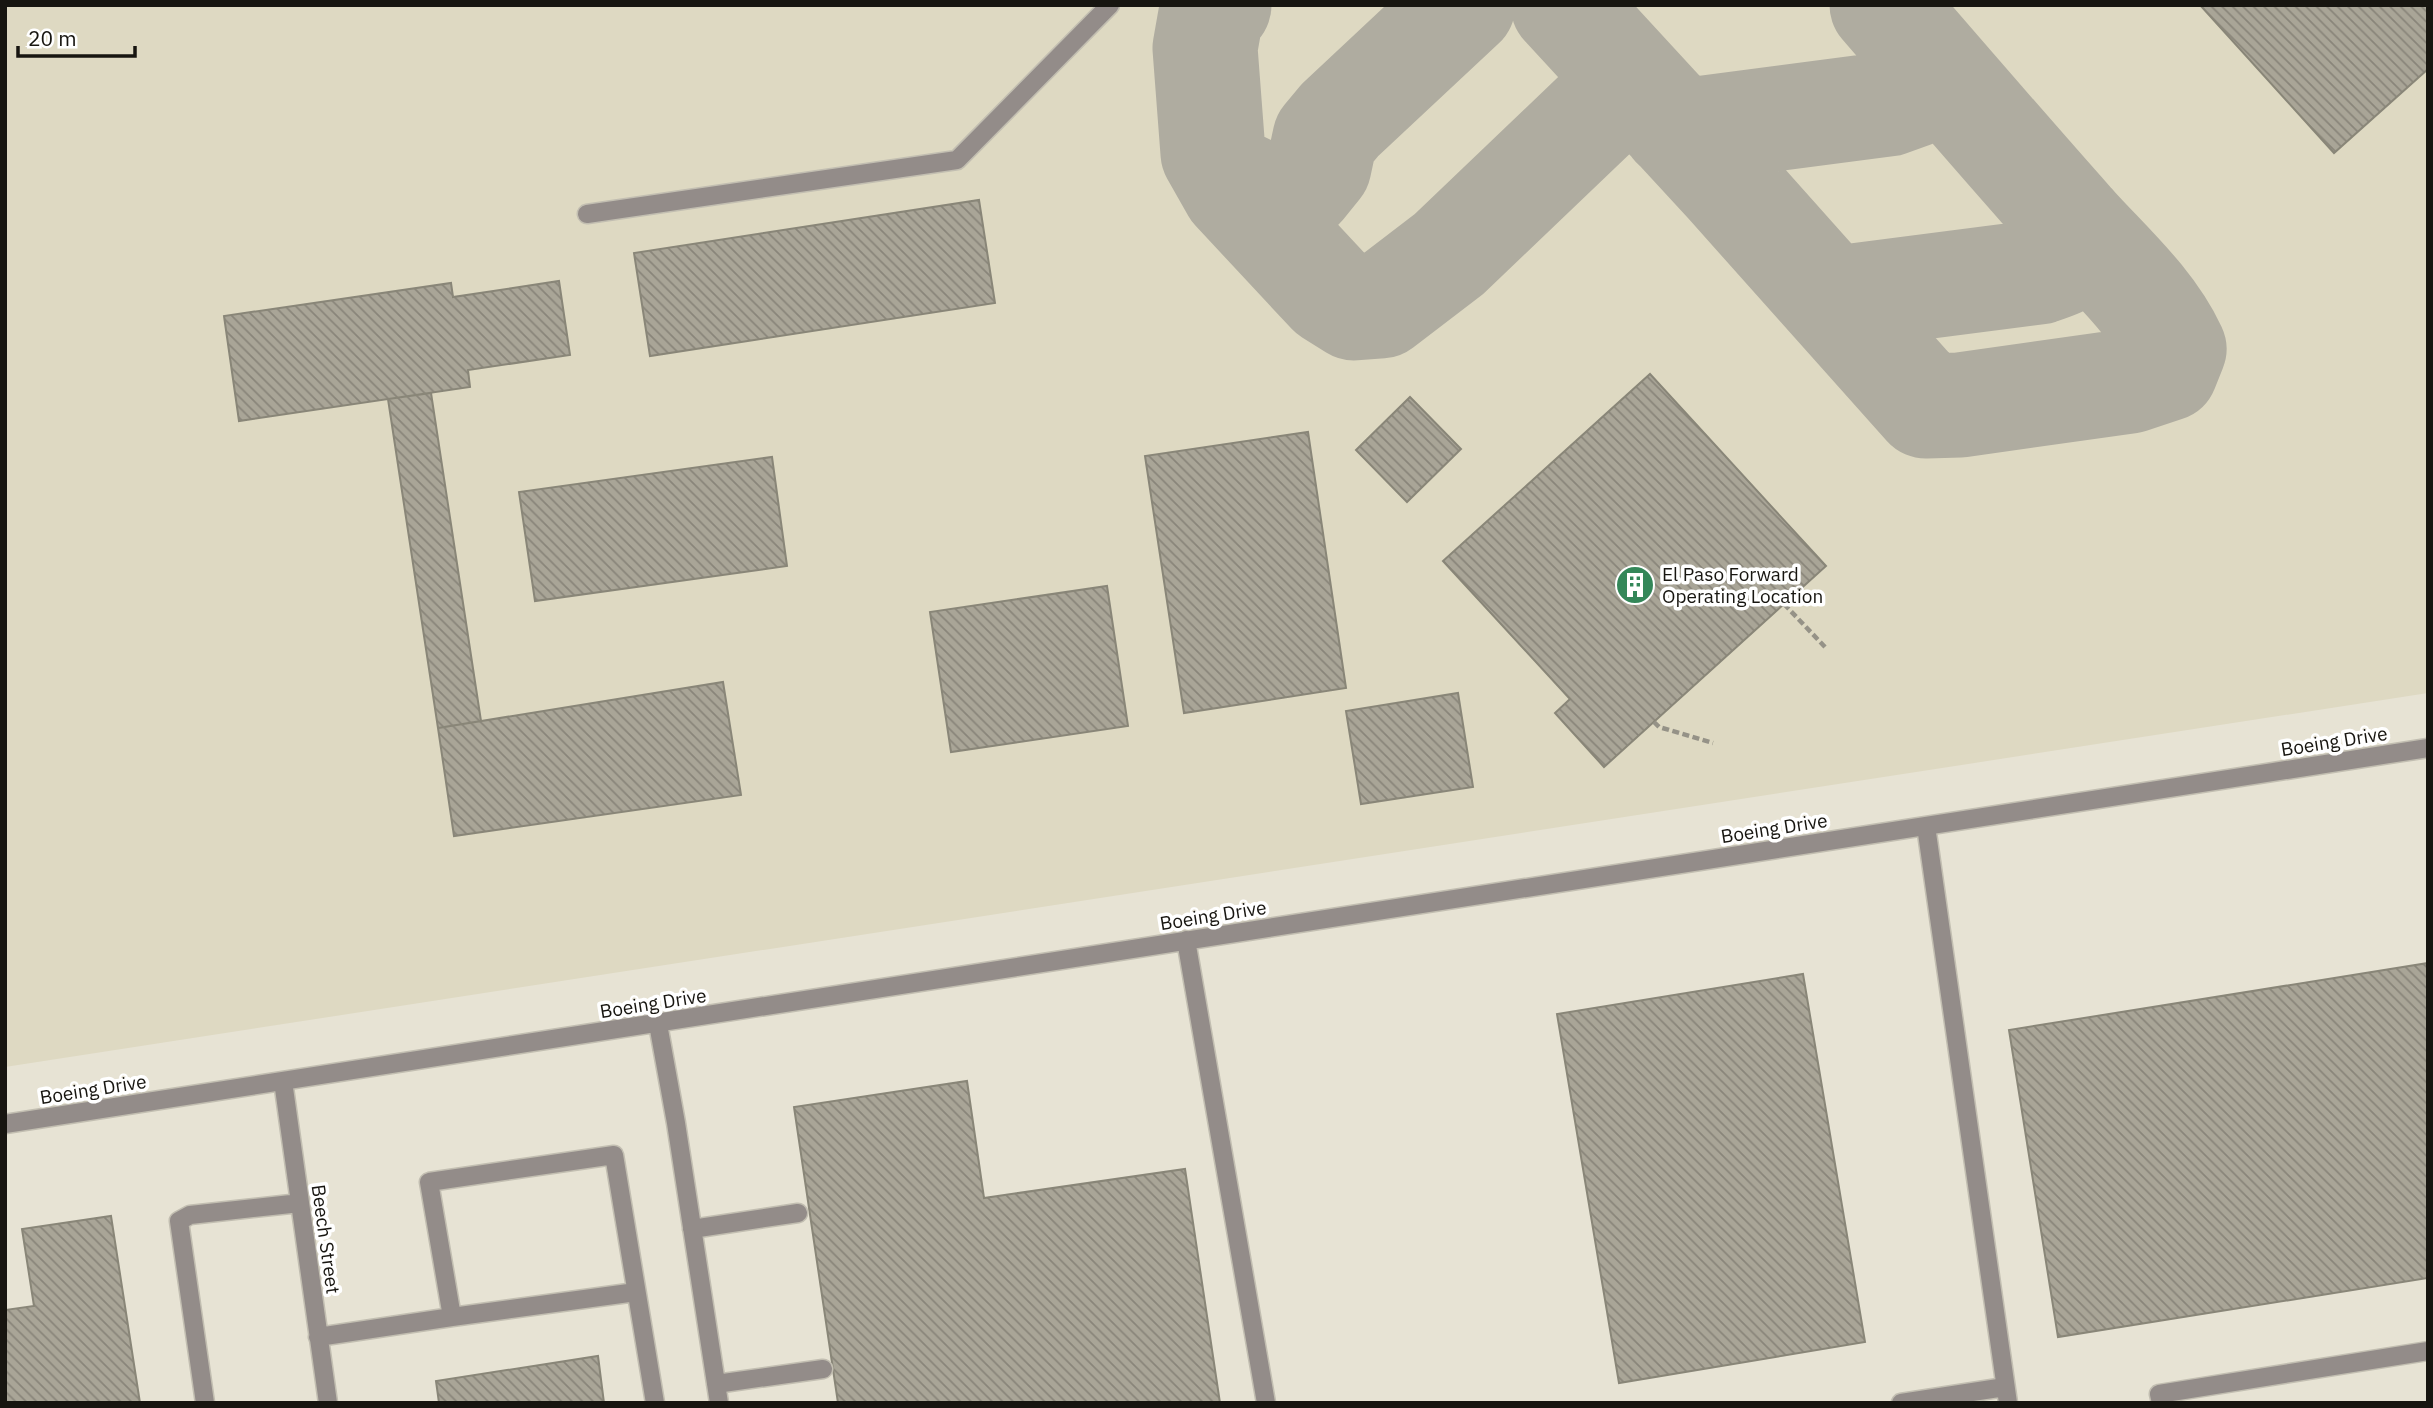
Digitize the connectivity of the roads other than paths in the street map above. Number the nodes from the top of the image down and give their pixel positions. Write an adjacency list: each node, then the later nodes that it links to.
1 (1110, 5): 2 (street)
2 (587, 214)
3 (2428, 748): 4 (street, Boeing Drive)
4 (1926, 826): 5 (street, Boeing Drive); 18 (street)
5 (1186, 940): 6 (street, Boeing Drive); 23 (street)
6 (657, 1024): 7 (street, Boeing Drive); 11 (street)
7 (283, 1080): 8 (street, Boeing Drive); 9 (street, Beech Street)
8 (5, 1124)
9 (300, 1203): 14 (street, Beech Street); 19 (street)
10 (798, 1213): 11 (street)
11 (692, 1229): 17 (street)
12 (636, 1292): 13 (street); 13 (street); 21 (street)
13 (452, 1317): 14 (street)
14 (318, 1337): 20 (street, Beech Street)
15 (2428, 1351): 25 (street)
16 (822, 1369): 17 (street)
17 (716, 1384): 22 (street)
18 (2007, 1395): 24 (street)
19 (205, 1403)
20 (328, 1403)
21 (654, 1403)
22 (719, 1403)
23 (1266, 1403)
24 (1901, 1403)
25 (2161, 1403)

